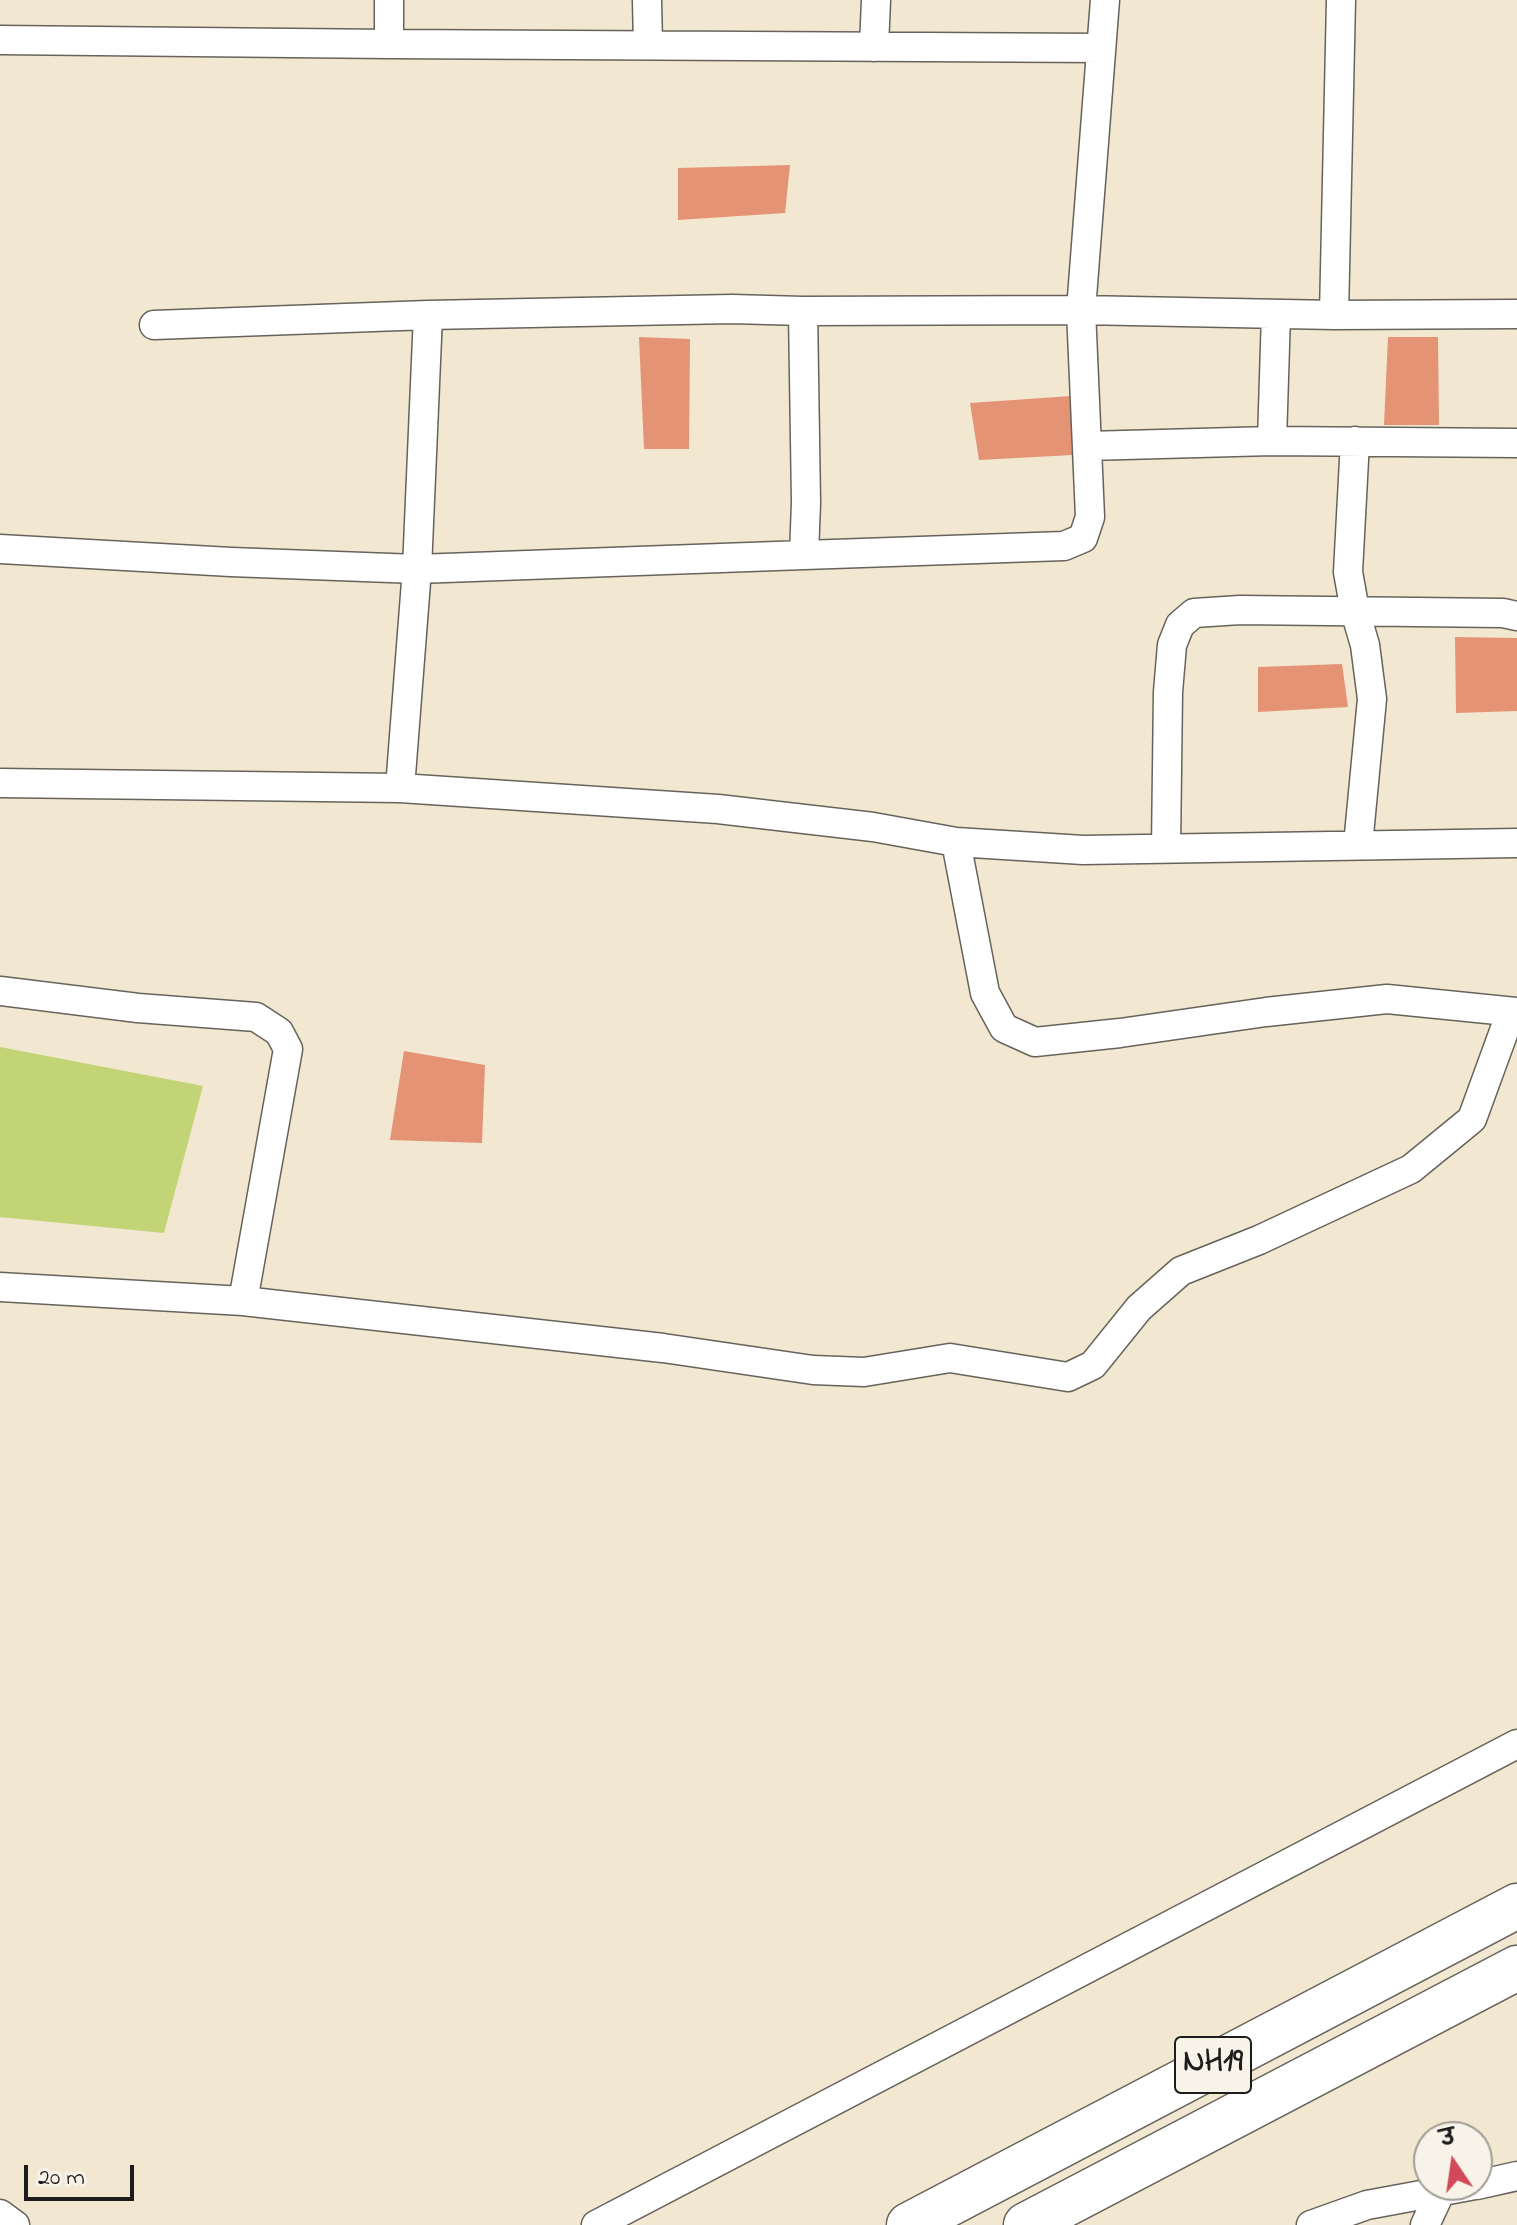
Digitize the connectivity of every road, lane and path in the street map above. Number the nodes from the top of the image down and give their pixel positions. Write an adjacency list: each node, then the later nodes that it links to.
1 (389, 0): 7 (street)
2 (647, 0): 8 (street)
3 (876, 0): 9 (street)
4 (1105, 0): 10 (street)
5 (1341, 0): 16 (street)
6 (0, 40): 7 (street)
7 (389, 44): 8 (street)
8 (648, 45): 9 (street)
9 (874, 47): 10 (street)
10 (1101, 48): 11 (street)
11 (1081, 310): 12 (street); 13 (street); 21 (street)
12 (803, 311): 15 (street); 23 (street)
13 (1276, 314): 16 (street); 18 (street)
14 (1517, 314): 16 (street)
15 (428, 315): 17 (street); 24 (street)
16 (1334, 315)
17 (154, 325)
18 (1272, 441): 19 (street); 21 (street)
19 (1355, 441): 20 (street); 25 (street)
20 (1517, 443)
21 (1087, 446): 23 (street)
22 (0, 549): 24 (street)
23 (804, 555): 24 (street)
24 (417, 569): 28 (street)
25 (1355, 611): 26 (street); 31 (street); 32 (street)
26 (1517, 616)
27 (0, 783): 28 (street)
28 (400, 788): 29 (street)
29 (956, 842): 32 (street); 34 (street)
30 (1517, 843): 31 (street)
31 (1358, 845): 32 (street)
32 (1166, 848)
33 (0, 991): 36 (street)
34 (1514, 1012): 36 (street)
35 (0, 1287): 36 (street)
36 (243, 1301)
37 (1517, 1744): 46 (street)
38 (1517, 1906): 47 (highway, NH19)
39 (1517, 1968): 48 (highway, NH19)
40 (1517, 2176): 41 (street)
41 (1493, 2181)
42 (1413, 2197): 49 (street)
43 (1436, 2201): 50 (street)
44 (0, 2214): 45 (street)
45 (15, 2225)
46 (596, 2225)
47 (909, 2225)
48 (1026, 2225)
49 (1311, 2225)
50 (1425, 2225)

